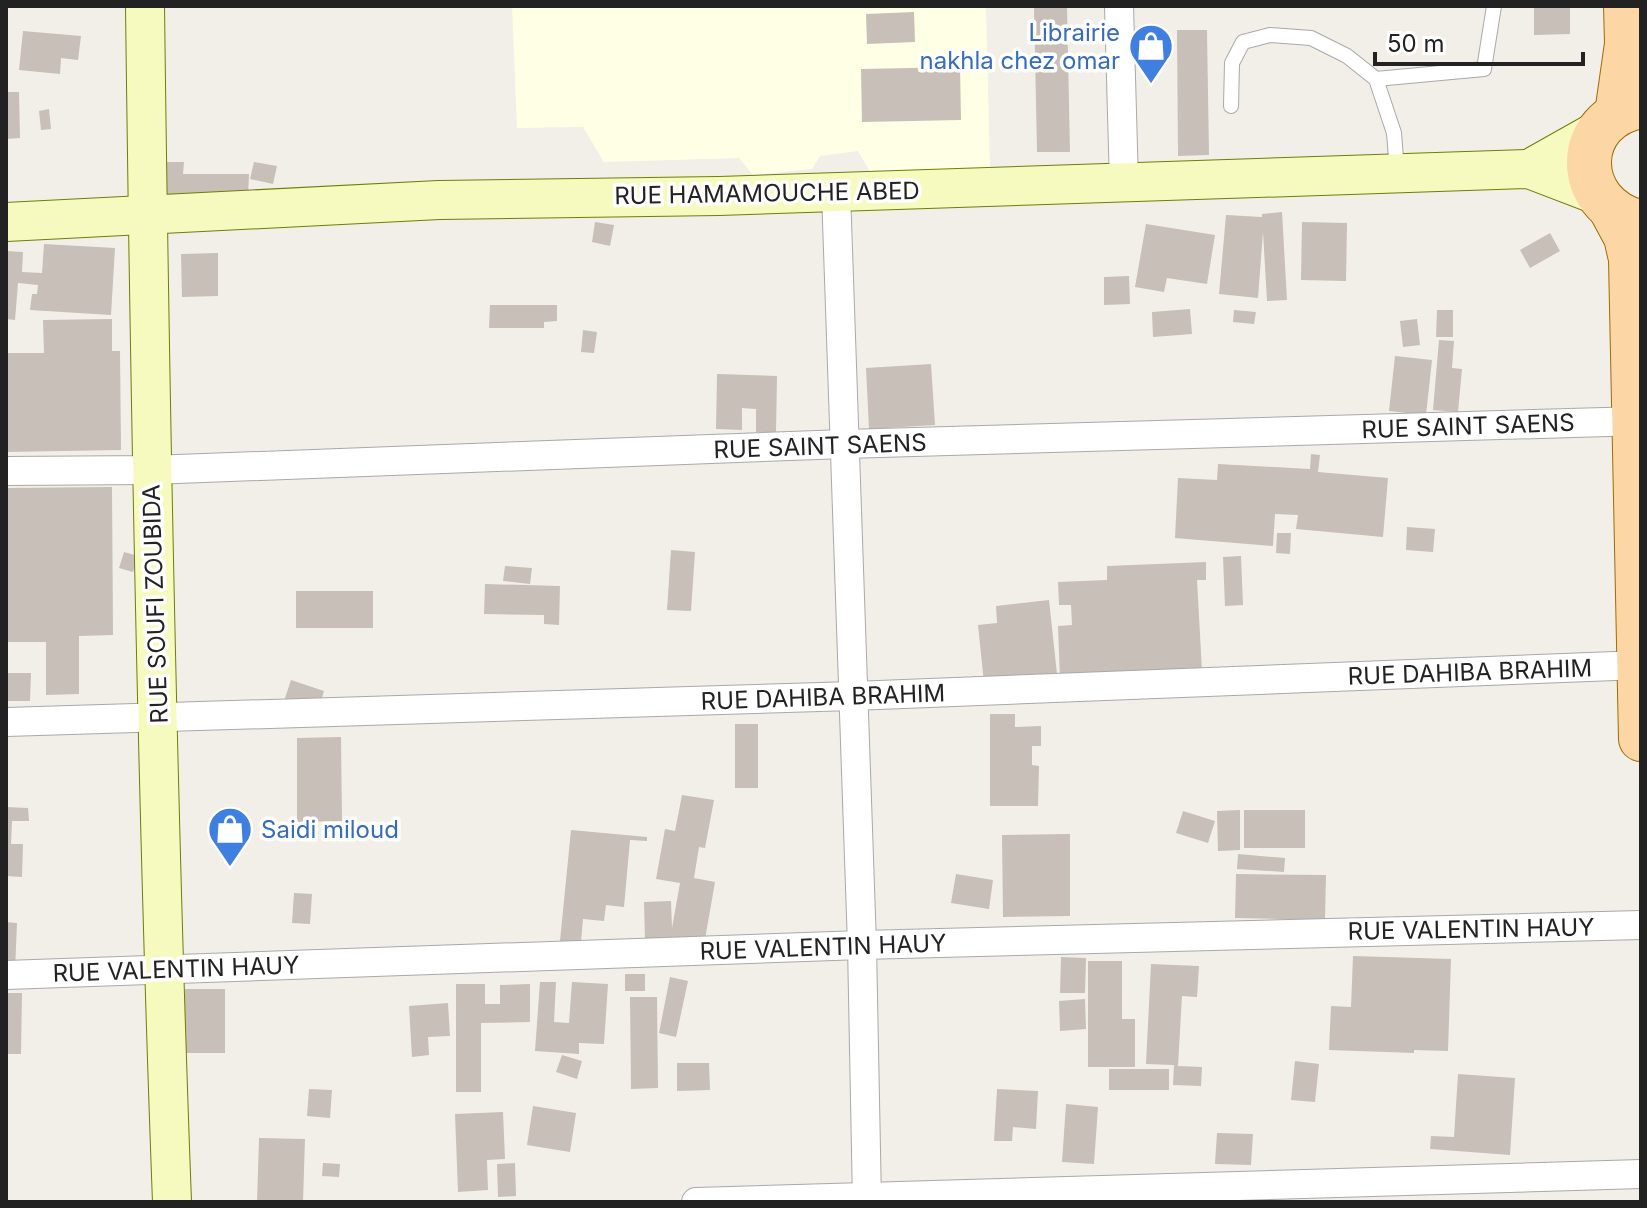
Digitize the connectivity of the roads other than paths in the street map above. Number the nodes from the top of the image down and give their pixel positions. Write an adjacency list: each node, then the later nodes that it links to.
1 (145, 6): 13 (main road, RUE SOUFI ZOUBIDA)
2 (1119, 6): 10 (street)
3 (1494, 6): 5 (lane)
4 (1626, 6): 7 (main road)
5 (1376, 79): 6 (lane); 9 (lane)
6 (1231, 106)
7 (1619, 116): 8 (main road); 12 (main road)
8 (1529, 169): 9 (main road, RUE HAMAMOUCHE ABED); 12 (main road)
9 (1397, 175): 10 (main road, RUE HAMAMOUCHE ABED)
10 (1124, 184): 11 (main road, RUE HAMAMOUCHE ABED)
11 (836, 192): 13 (main road, RUE HAMAMOUCHE ABED); 16 (street)
12 (1617, 210): 15 (main road)
13 (147, 215): 14 (main road, RUE HAMAMOUCHE ABED); 17 (main road, RUE SOUFI ZOUBIDA)
14 (6, 222)
15 (1638, 421): 16 (street, RUE SAINT SAENS); 19 (main road)
16 (845, 444): 17 (street, RUE SAINT SAENS); 20 (street)
17 (151, 470): 18 (street, RUE SAINT SAENS); 21 (main road, RUE SOUFI ZOUBIDA)
18 (6, 471)
19 (1640, 665): 20 (street, RUE DAHIBA BRAHIM); 23 (main road)
20 (853, 696): 21 (street, RUE DAHIBA BRAHIM); 25 (street)
21 (159, 718): 22 (street, RUE DAHIBA BRAHIM); 26 (main road, RUE SOUFI ZOUBIDA)
22 (6, 722)
23 (1641, 739)
24 (1641, 925): 25 (street, RUE VALENTIN HAUY)
25 (862, 945): 26 (street, RUE VALENTIN HAUY); 29 (street)
26 (163, 970): 27 (street, RUE VALENTIN HAUY); 30 (main road, RUE SOUFI ZOUBIDA)
27 (6, 975)
28 (1641, 1174): 29 (street)
29 (867, 1199): 31 (street)
30 (172, 1202)
31 (696, 1202)

